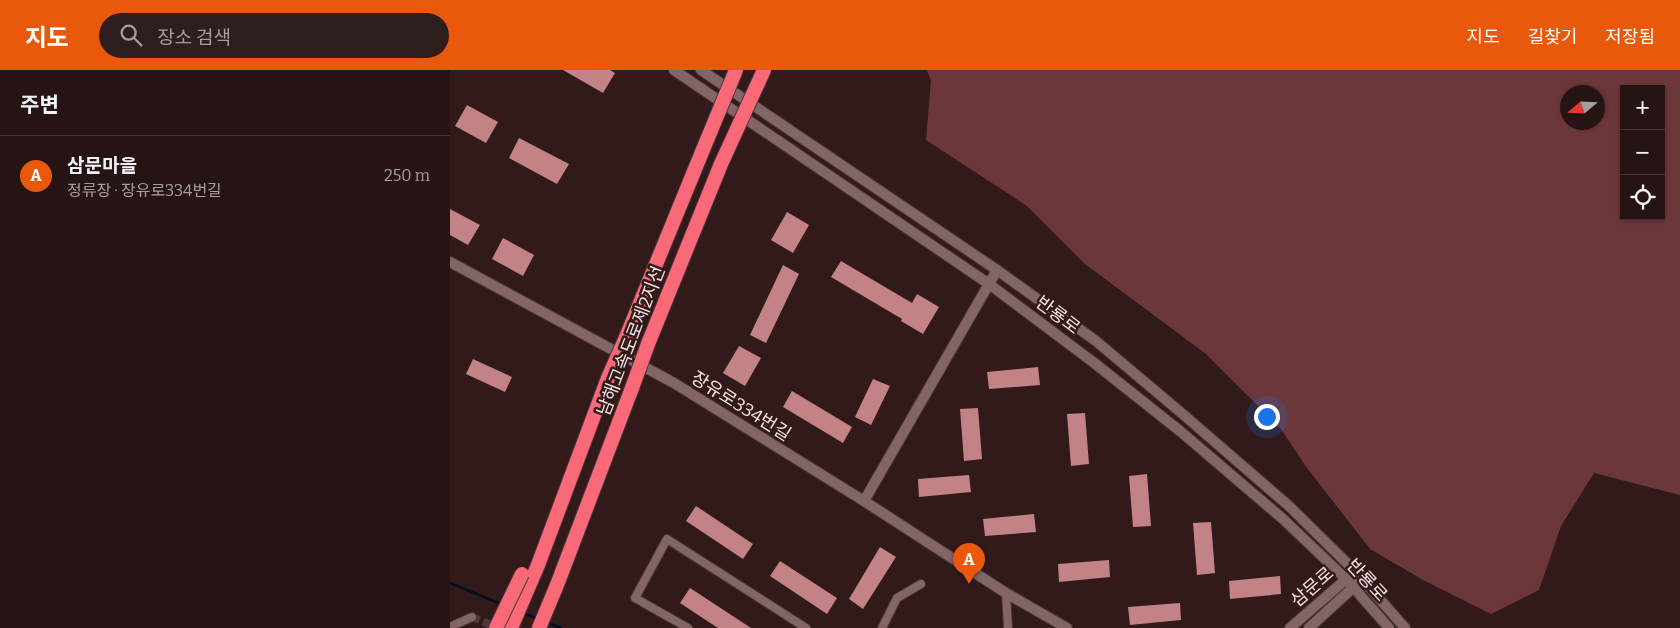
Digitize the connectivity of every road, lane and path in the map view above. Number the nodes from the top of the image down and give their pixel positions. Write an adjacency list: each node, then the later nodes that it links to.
1 (674, 70): 7 (street, 반룡로)
2 (702, 70): 6 (street, 반룡로)
3 (736, 70): 8 (highway, 남해고속도로제2지선, bridge)
4 (764, 70): 19 (highway, 남해고속도로제2지선, bridge)
5 (450, 262): 9 (street, 장유로334번길)
6 (997, 270): 7 (street); 10 (street, 반룡로)
7 (989, 284): 9 (street); 11 (street, 반룡로)
8 (567, 488): 17 (highway, bridge); 18 (highway, 남해고속도로제2지선)
9 (864, 501): 14 (street, 장유로334번길)
10 (1359, 576): 11 (street, 삼문로); 13 (street, 삼문로); 28 (street, 반룡로)
11 (1346, 579): 13 (street, 반룡로); 25 (street, 삼문로)
12 (921, 584): 22 (street)
13 (1353, 587): 26 (street, 삼문로); 27 (street, 반룡로)
14 (1006, 593): 23 (street); 24 (street, 장유로334번길)
15 (472, 617): 16 (street)
16 (451, 624)
17 (496, 628)
18 (511, 628)
19 (539, 628)
20 (688, 628): 21 (street)
21 (806, 628)
22 (882, 628)
23 (1008, 628)
24 (1068, 628)
25 (1290, 628)
26 (1309, 628)
27 (1389, 628)
28 (1405, 628)

